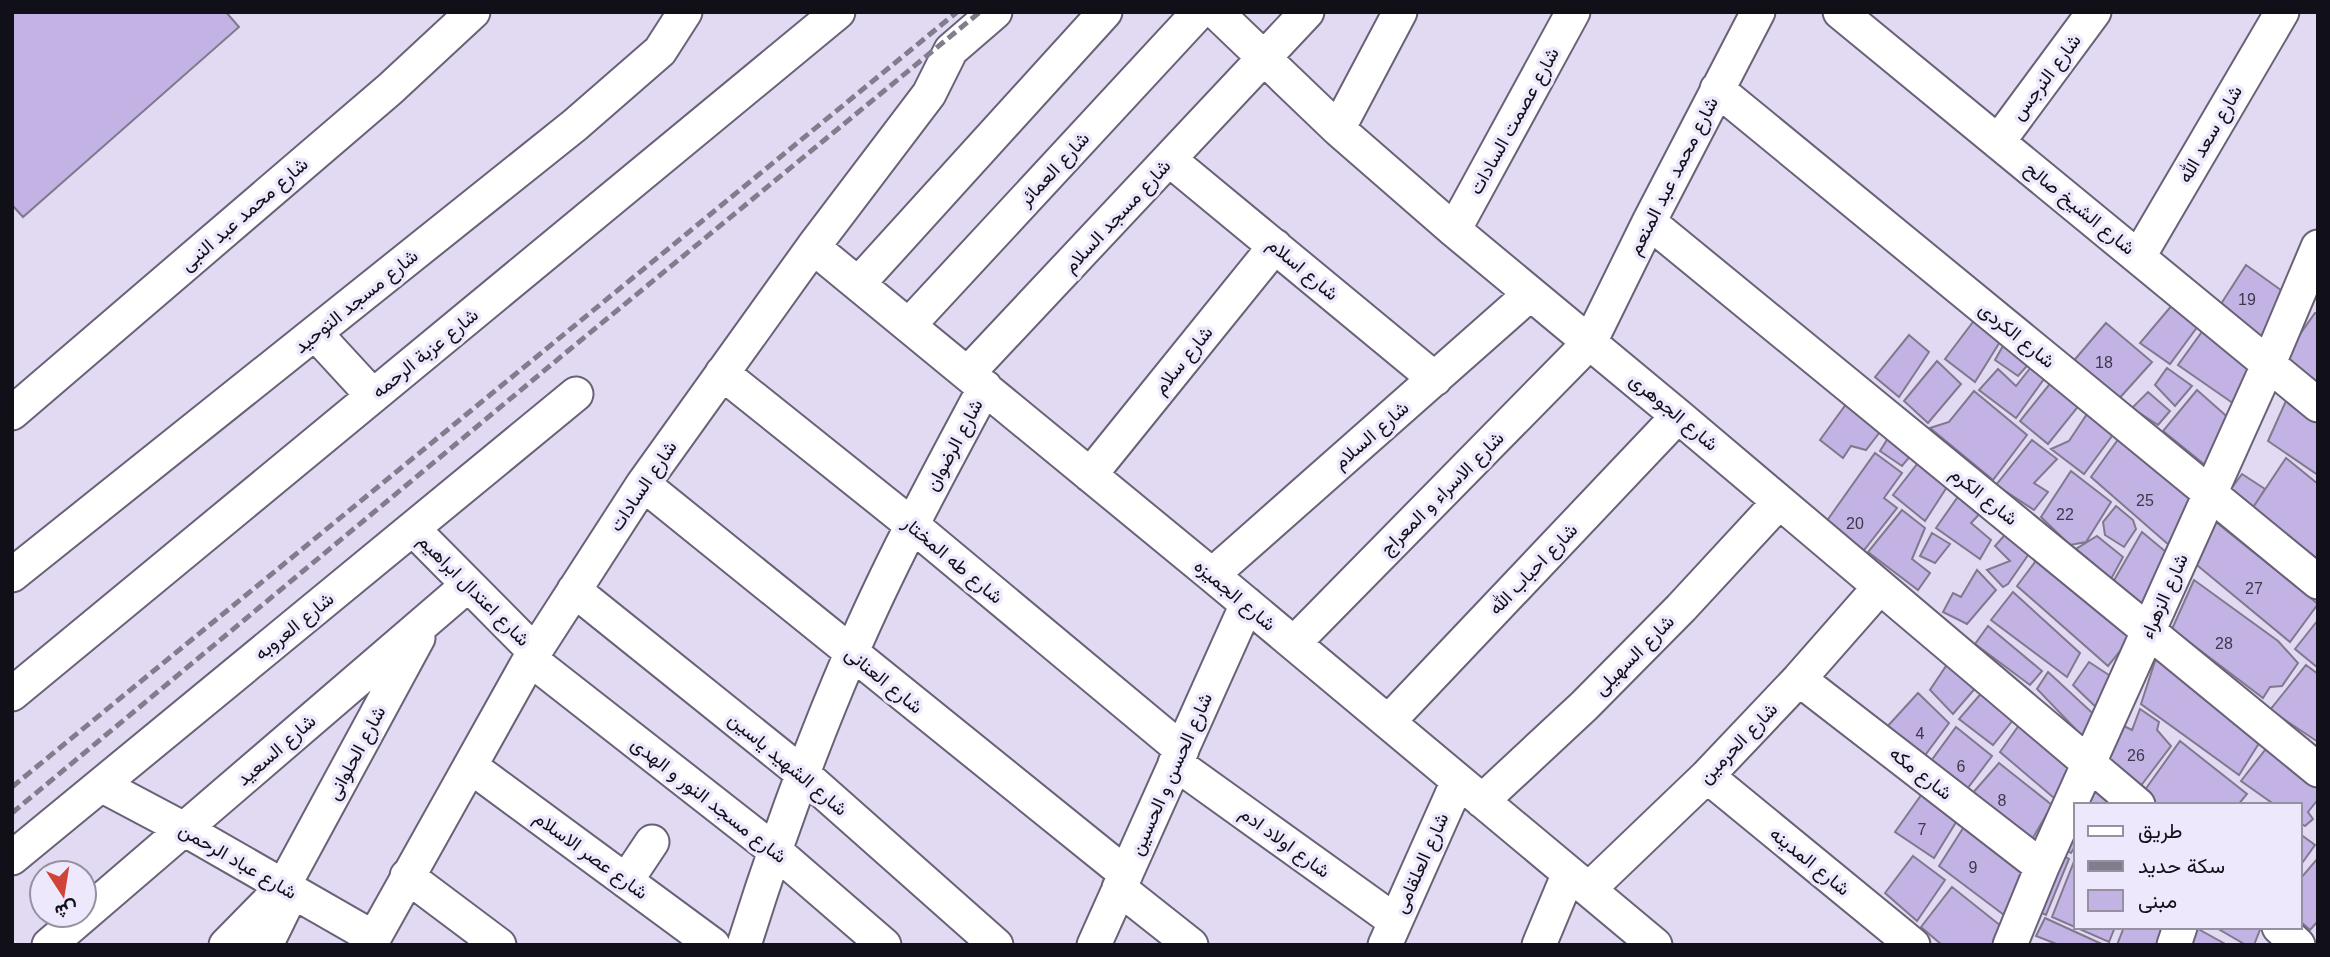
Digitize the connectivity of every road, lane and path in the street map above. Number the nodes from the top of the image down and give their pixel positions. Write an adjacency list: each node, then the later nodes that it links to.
1 (472, 12): 38 (street, شارع محمد عبد النبى)
2 (685, 12): 29 (street, شارع مسجد التوحيد)
3 (838, 12): 36 (street, شارع عزبة الرحمه)
4 (995, 12): 23 (street, شارع السادات)
5 (1105, 12): 26 (street)
6 (1199, 12): 28 (street, شارع العمائر)
7 (1216, 12): 15 (street, شارع الجوهرى)
8 (1307, 12): 15 (street, شارع مسجد السلام)
9 (1400, 12): 17 (street)
10 (1573, 12): 21 (street, شارع عصمت السادات)
11 (1758, 12): 16 (street, شارع محمد عبد المنعم)
12 (2094, 12): 18 (street, شارع النرجس)
13 (2282, 12): 25 (street, شارع سعد الله)
14 (1854, 16): 18 (street, شارع الشيخ صالح)
15 (1264, 58): 17 (street, شارع الجوهرى); 19 (street, شارع مسجد السلام)
16 (1717, 89): 20 (street, شارع محمد عبد المنعم); 42 (street, شارع الكردى)
17 (1338, 129): 21 (street, شارع الجوهرى)
18 (1998, 142): 25 (street, شارع الشيخ صالح)
19 (1170, 160): 22 (street, شارع اسلام); 34 (street, شارع مسجد السلام)
20 (1649, 222): 30 (street, شارع محمد عبد المنعم); 54 (street, شارع الكرم)
21 (1454, 230): 27 (street, شارع الجوهرى)
22 (1275, 246): 33 (street, شارع اسلام); 40 (street, شارع سلام)
23 (813, 247): 26 (street, شارع الجميزه); 32 (street, شارع السادات)
24 (2318, 247): 31 (street, شارع الزهراء)
25 (2139, 256): 31 (street, شارع الشيخ صالح)
26 (858, 284): 28 (street, شارع الجميزه)
27 (1530, 294): 30 (street, شارع الجوهرى); 33 (street, شارع السلام)
28 (909, 326): 34 (street, شارع الجميزه)
29 (315, 333): 36 (street); 46 (street, شارع مسجد التوحيد)
30 (1590, 342): 39 (street, شارع الجوهرى); 55 (street, شارع الاسراء و المعراج)
31 (2269, 363): 37 (street, شارع الشيخ صالح); 42 (street, شارع الزهراء)
32 (722, 373): 41 (street, شارع السادات); 44 (street, شارع طه المختار)
33 (1435, 379): 47 (street, شارع السلام)
34 (976, 380): 40 (street, شارع الجميزه); 44 (street, شارع الرضوان)
35 (576, 394): 45 (street, شارع العروبه)
36 (373, 396): 59 (street, شارع عزبة الرحمه)
37 (2318, 405)
38 (12, 414)
39 (1678, 416): 43 (street, شارع الجوهرى); 60 (street, شارع احباب الله)
40 (1090, 475): 47 (street, شارع الجميزه)
41 (643, 484): 51 (street, شارع السادات); 56 (street, شارع العنانى)
42 (2210, 493): 48 (street, شارع الكردى); 54 (street, شارع الزهراء)
43 (1779, 502): 50 (street, شارع الجوهرى); 68 (street, شارع السهيلى)
44 (912, 526): 56 (street, شارع الرضوان); 61 (street, شارع طه المختار)
45 (413, 529): 49 (street, شارع اعتدال ابراهيم); 67 (street, شارع العروبه)
46 (12, 575)
47 (1212, 575): 52 (street, شارع الجميزه)
48 (2318, 582)
49 (468, 585): 53 (street, شارع السعيد); 57 (street, شارع اعتدال ابراهيم)
50 (1879, 588): 58 (street, شارع الحرمين); 62 (street, شارع الجوهرى)
51 (575, 590): 57 (street, شارع السادات); 65 (street, شارع الشهيد ياسين)
52 (1247, 604): 55 (street, شارع الجميزه); 61 (street, شارع الحسن و الحسين)
53 (428, 620): 70 (street, شارع السعيد); 79 (street, شارع الحلوانى)
54 (2148, 631): 62 (street, شارع الزهراء); 64 (street, شارع الكرم)
55 (1294, 643): 60 (street, شارع الجميزه)
56 (851, 653): 65 (street, شارع الرضوان); 77 (street, شارع العنانى)
57 (532, 656): 63 (street, شارع السادات); 72 (street, شارع مسجد النور و الهدى)
58 (1799, 679): 66 (street, شارع الحرمين); 74 (street, شارع مكه)
59 (12, 694)
60 (1388, 722): 68 (street, شارع الجميزه)
61 (1179, 757): 77 (street, شارع الحسن و الحسين); 83 (street, شارع اولاد ادم)
62 (2088, 763): 69 (street, شارع الجوهرى); 74 (street, شارع الزهراء)
63 (470, 766): 75 (street, شارع السادات); 76 (street, شارع عصر الاسلام)
64 (2318, 770)
65 (803, 774): 72 (street, شارع الرضوان); 92 (street, شارع الشهيد ياسين)
66 (1707, 776): 78 (street, شارع الحرمين); 97 (street, شارع المدينه)
67 (101, 785): 70 (street, شارع عباد الرحمن); 73 (street, شارع العروبه)
68 (1470, 791): 78 (street, شارع الجميزه); 83 (street, شارع العلقامى)
69 (2136, 803)
70 (184, 829): 79 (street, شارع عباد الرحمن); 80 (street, شارع السعيد)
71 (652, 842): 76 (street)
72 (774, 850): 90 (street, شارع الرضوان); 91 (street, شارع مسجد النور و الهدى)
73 (12, 858)
74 (2042, 867): 98 (street, شارع الزهراء)
75 (407, 876): 84 (street, شارع السادات); 88 (street)
76 (626, 881): 89 (street, شارع عصر الاسلام)
77 (1123, 881): 93 (street, شارع الحسن و الحسين); 94 (street, شارع العنانى)
78 (1579, 881): 95 (street); 96 (street, شارع الجميزه)
79 (288, 890): 84 (street, شارع عباد الرحمن); 86 (street); 87 (street)
80 (98, 903)
81 (68, 929): 85 (street, شارع السعيد)
82 (2281, 929): 99 (street)
83 (1390, 933)
84 (372, 941)
85 (49, 945)
86 (226, 945)
87 (266, 945)
88 (499, 945)
89 (713, 945)
90 (744, 945)
91 (884, 945)
92 (996, 945)
93 (1094, 945)
94 (1191, 945)
95 (1539, 945)
96 (1656, 945)
97 (1913, 945)
98 (2010, 945)
99 (2298, 945)

